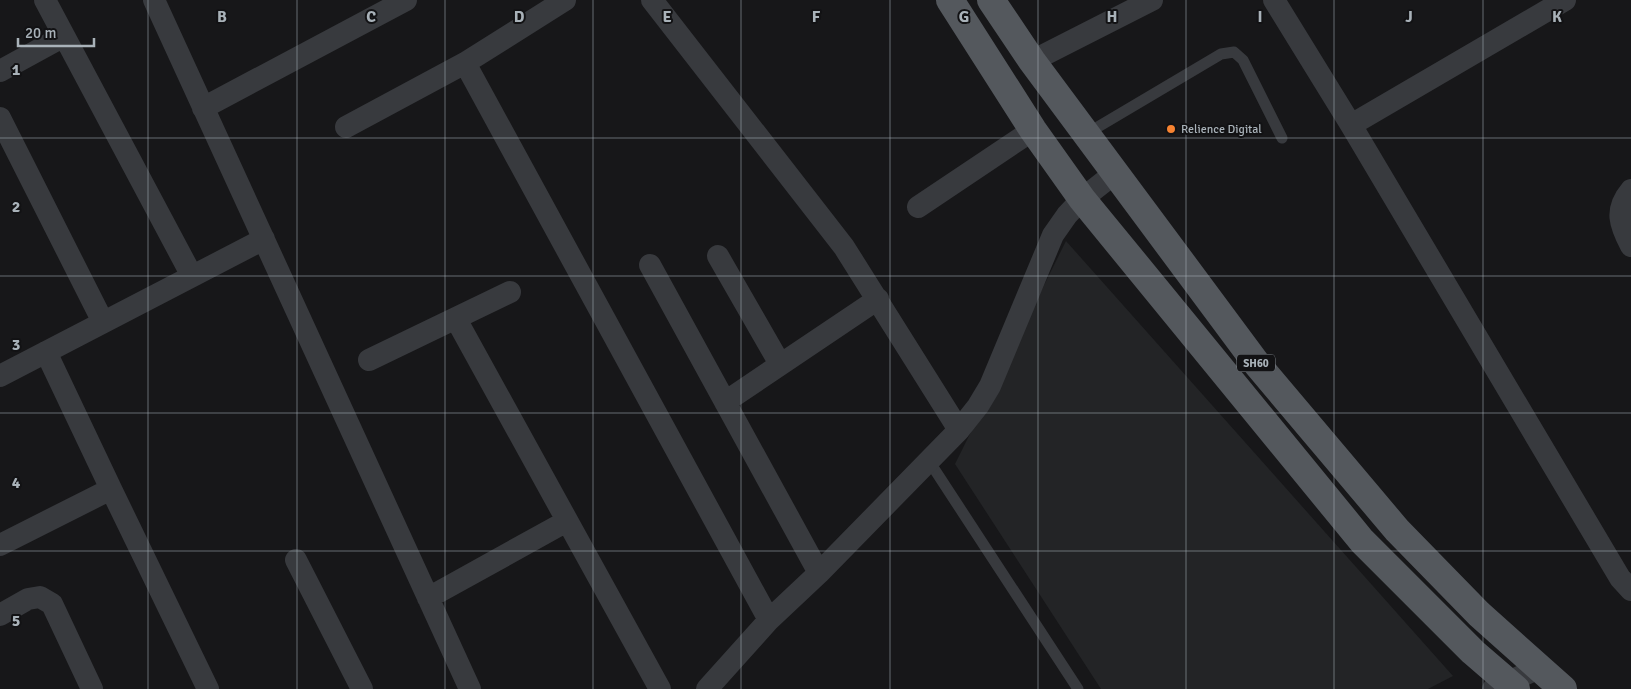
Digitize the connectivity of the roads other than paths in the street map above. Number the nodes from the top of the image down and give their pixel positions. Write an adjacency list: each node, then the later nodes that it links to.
1 (45, 0): 12 (street)
2 (154, 0): 16 (street)
3 (406, 0): 16 (street)
4 (565, 0): 14 (street)
5 (652, 0): 33 (street)
6 (950, 0): 20 (main road, SH60)
7 (991, 0): 13 (main road, SH60)
8 (1152, 0): 11 (street)
9 (1274, 0): 18 (street)
10 (1565, 0): 18 (street)
11 (1126, 6): 13 (street)
12 (64, 36): 15 (street); 31 (street)
13 (1032, 61): 21 (main road, SH60)
14 (464, 63): 19 (street); 51 (street)
15 (0, 71)
16 (203, 108): 27 (street)
17 (0, 118): 35 (street)
18 (1351, 125): 48 (street)
19 (346, 127)
20 (1033, 130): 25 (main road, SH60); 26 (street)
21 (1086, 134): 22 (lane); 23 (main road, SH60)
22 (1282, 138)
23 (1115, 173): 25 (street); 52 (main road, SH60)
24 (1631, 190): 28 (street)
25 (1082, 198): 41 (street); 53 (main road, SH60)
26 (918, 207)
27 (264, 239): 31 (street); 49 (street)
28 (1631, 246)
29 (718, 256): 38 (street)
30 (650, 265): 40 (street)
31 (192, 276): 35 (street)
32 (510, 292): 34 (street)
33 (878, 299): 38 (street); 41 (street)
34 (456, 319): 37 (street); 44 (street)
35 (103, 322): 36 (street)
36 (46, 352): 39 (street); 43 (street)
37 (369, 360)
38 (780, 364): 40 (street)
39 (0, 376)
40 (725, 402): 47 (street)
41 (959, 430): 42 (street)
42 (929, 461): 47 (street); 60 (lane)
43 (111, 489): 45 (street); 55 (street)
44 (567, 521): 49 (street); 58 (street)
45 (0, 545)
46 (296, 560): 56 (street)
47 (819, 573): 51 (street)
48 (1631, 590)
49 (428, 598): 57 (street)
50 (0, 615): 54 (street)
51 (769, 620): 59 (street)
52 (1540, 668): 53 (street); 61 (main road, SH60)
53 (1506, 687)
54 (92, 689)
55 (208, 689)
56 (362, 689)
57 (470, 689)
58 (660, 689)
59 (707, 689)
60 (1078, 689)
61 (1563, 689)

